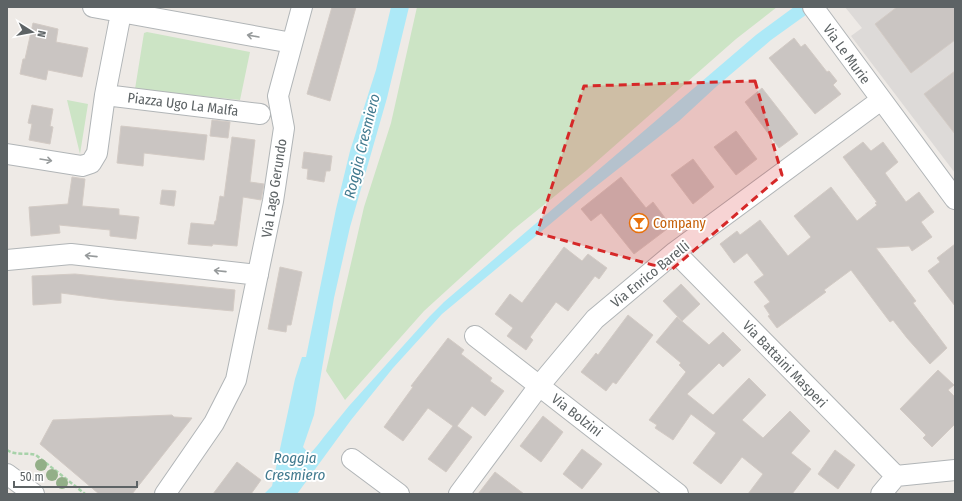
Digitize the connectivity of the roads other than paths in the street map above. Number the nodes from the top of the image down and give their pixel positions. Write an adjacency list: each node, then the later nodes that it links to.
1 (93, 7): 4 (street)
2 (302, 7): 5 (street, Via Lago Gerundo)
3 (815, 10): 7 (street, Via Le Murie)
4 (124, 11): 5 (street, one-way to 4); 6 (street)
5 (292, 43): 13 (street, Via Lago Gerundo)
6 (105, 95): 8 (street, Piazza Ugo La Malfa); 9 (street, one-way to 6)
7 (881, 100): 10 (street); 11 (street, Via Enrico Barelli)
8 (260, 114)
9 (7, 154)
10 (955, 199)
11 (675, 252): 15 (street, Via Enrico Barelli); 19 (street, Via Battaini Masperi)
12 (7, 260): 13 (street, one-way to 12)
13 (258, 275): 21 (street, Via Lago Gerundo)
14 (475, 336): 15 (street, Via Bolzini)
15 (539, 386): 23 (street, Via Enrico Barelli); 24 (street, Via Bolzini)
16 (352, 459): 22 (street)
17 (955, 470): 19 (street)
18 (7, 474): 20 (street)
19 (896, 476): 25 (street)
20 (34, 494)
21 (165, 494)
22 (399, 494)
23 (459, 494)
24 (678, 494)
25 (881, 494)

